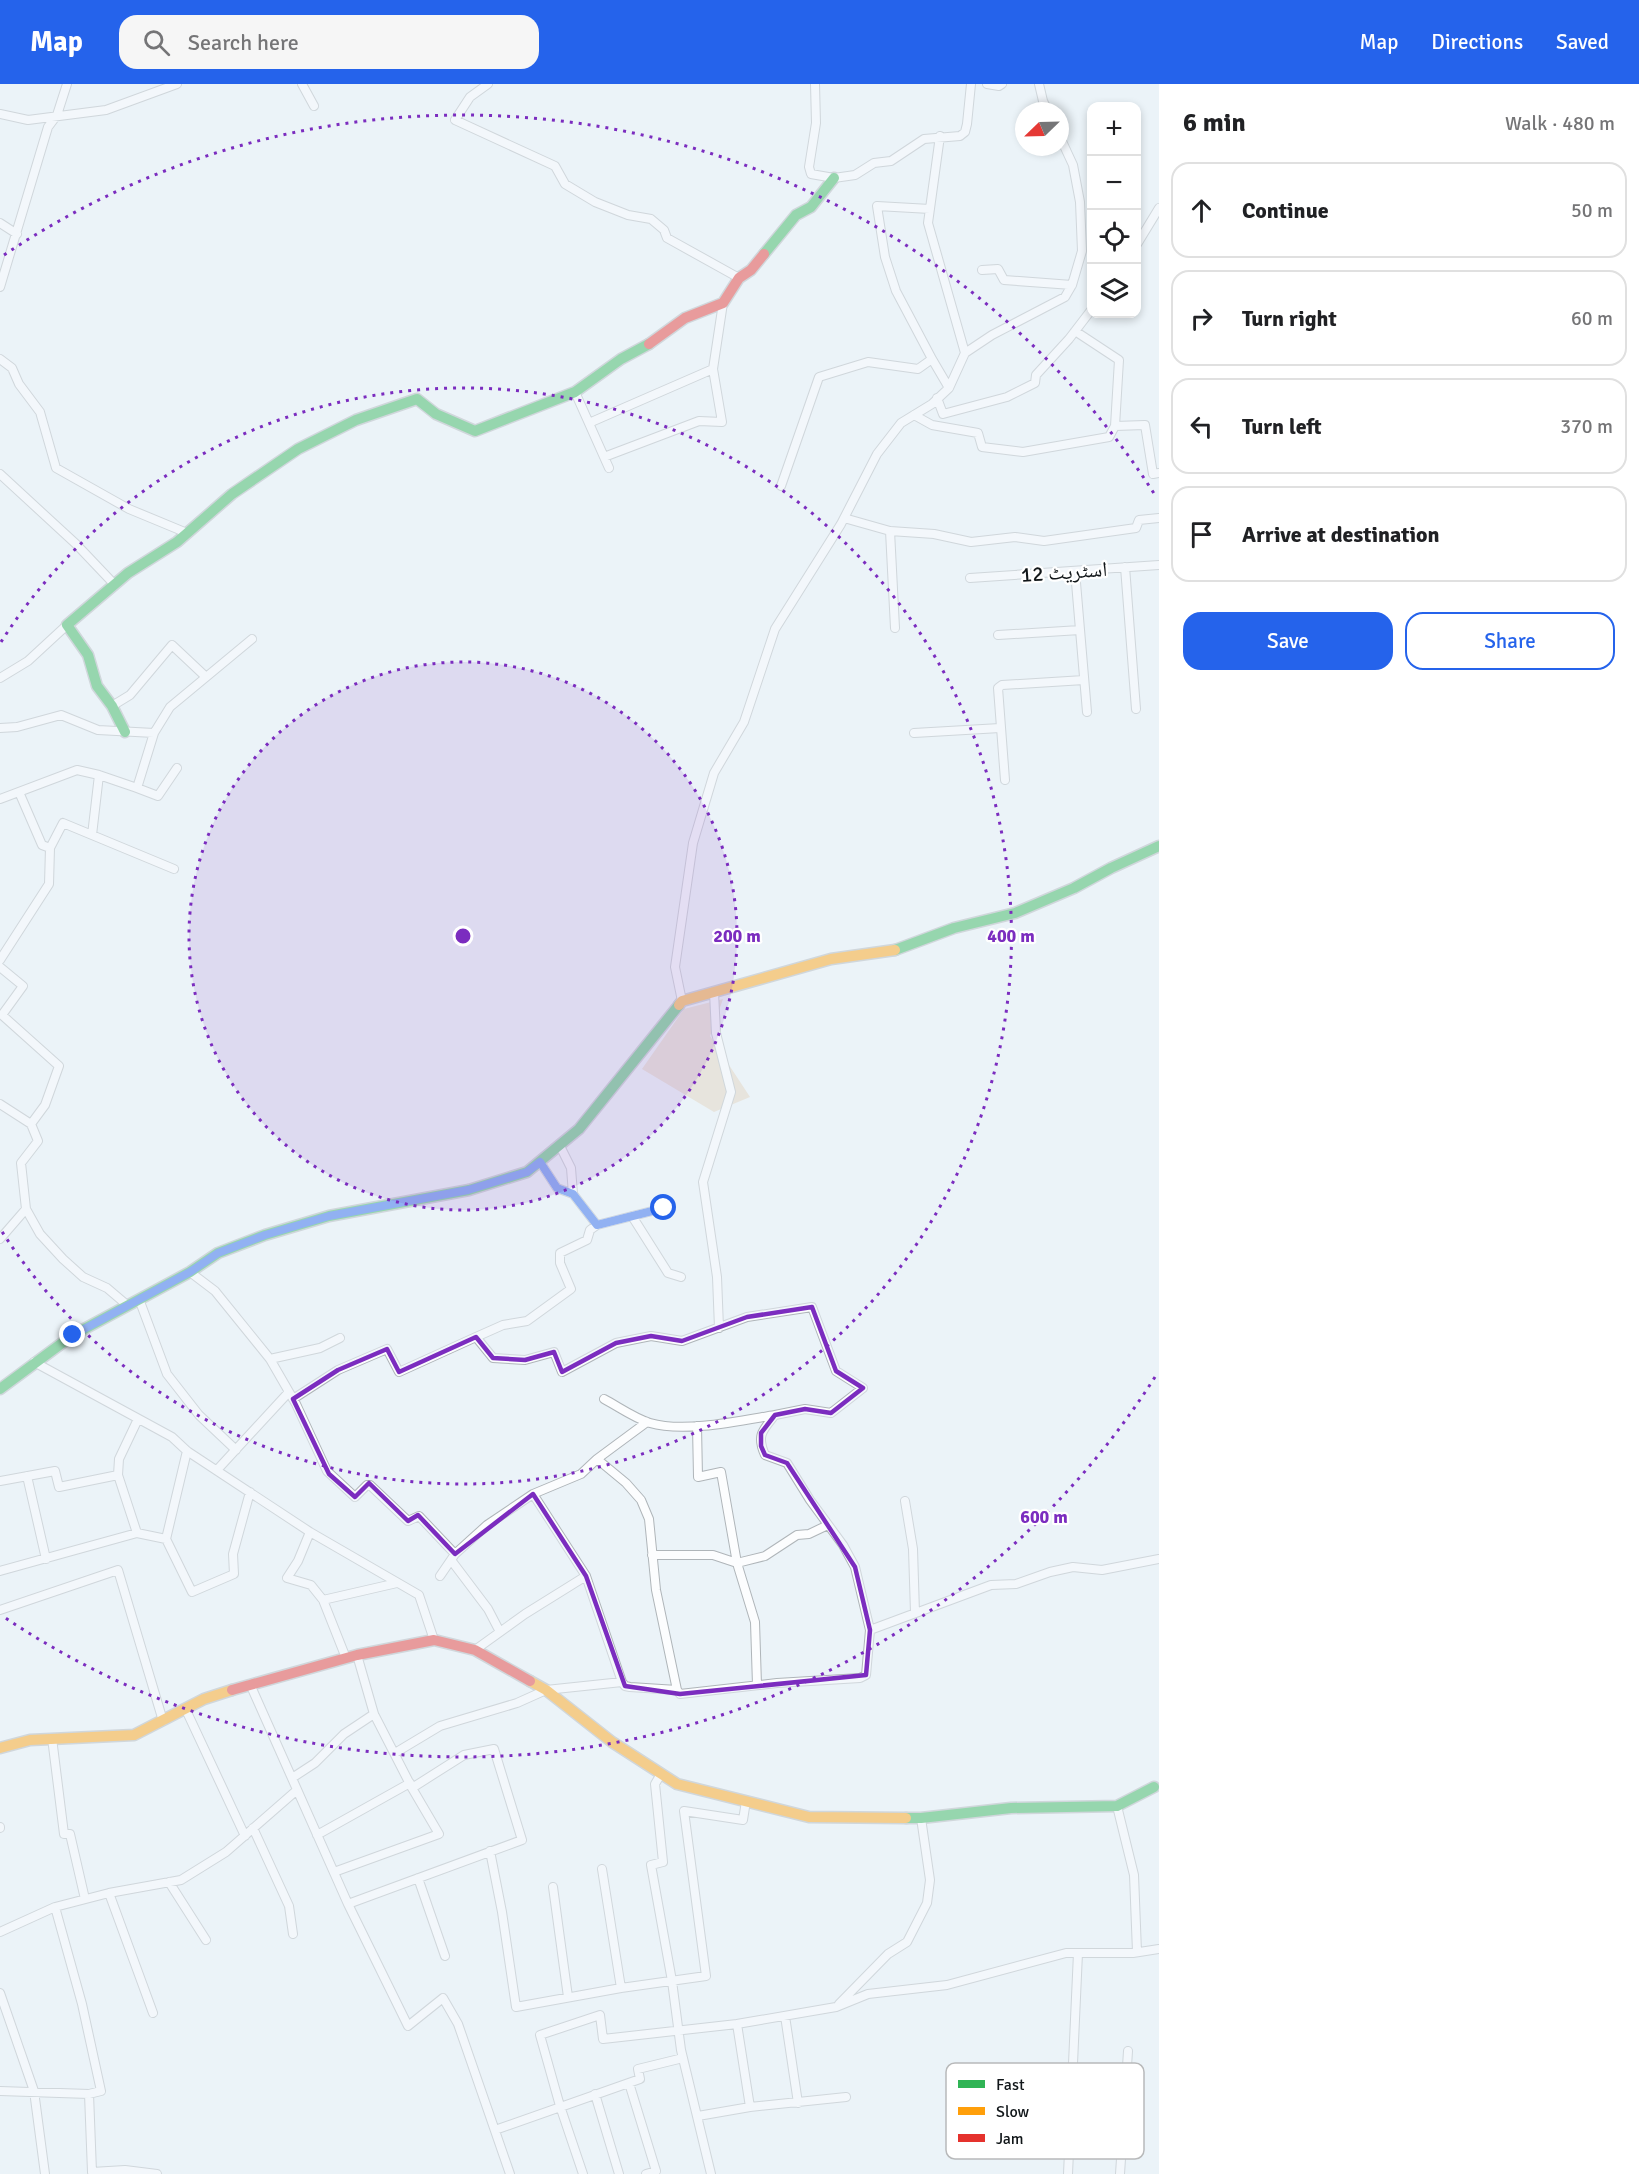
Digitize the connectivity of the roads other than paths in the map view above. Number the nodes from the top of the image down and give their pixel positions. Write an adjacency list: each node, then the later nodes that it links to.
1 (67, 84): 13 (street)
2 (177, 84): 13 (street)
3 (302, 84): 11 (street)
4 (488, 84): 23 (street)
5 (815, 84): 16 (street)
6 (971, 84): 14 (street)
7 (987, 84): 8 (street)
8 (1002, 84)
9 (1039, 84): 10 (street)
10 (1044, 102)
11 (314, 106)
12 (0, 114): 13 (street)
13 (57, 116): 20 (street)
14 (940, 136): 16 (street); 18 (street)
15 (1069, 156): 24 (street)
16 (834, 178): 23 (street)
17 (1159, 208): 21 (street)
18 (930, 209): 29 (street); 31 (street)
19 (0, 223): 20 (street)
20 (17, 234): 25 (street)
21 (1141, 239)
22 (982, 270): 24 (street)
23 (739, 278): 26 (street)
24 (1072, 285): 29 (street)
25 (0, 286)
26 (723, 303): 32 (street); 34 (street)
27 (1087, 315): 28 (street)
28 (1075, 331): 35 (street); 38 (street)
29 (965, 353): 33 (street)
30 (0, 358): 47 (street)
31 (932, 359): 33 (street); 43 (street)
32 (713, 369): 37 (street); 39 (street)
33 (949, 388): 35 (street)
34 (575, 392): 37 (street); 47 (street)
35 (938, 399): 36 (street)
36 (914, 415): 38 (street); 44 (street)
37 (589, 423): 39 (street)
38 (1115, 426): 41 (street)
39 (604, 457): 40 (street)
40 (609, 468)
41 (1159, 473)
42 (0, 474): 52 (street)
43 (781, 486)
44 (844, 518): 46 (street); 82 (street)
45 (1159, 518): 46 (street)
46 (890, 531): 54 (street)
47 (187, 533): 52 (street)
48 (1159, 565): 49 (street, اسٹریٹ 12)
49 (1125, 567): 50 (street, اسٹریٹ 12); 62 (street)
50 (1075, 571): 51 (street, اسٹریٹ 12); 55 (street)
51 (970, 578)
52 (114, 584): 53 (street)
53 (67, 625): 59 (street); 61 (street)
54 (896, 628)
55 (1080, 630): 56 (street); 60 (street)
56 (998, 635)
57 (252, 639): 58 (street)
58 (206, 677): 61 (street); 67 (street)
59 (0, 678)
60 (1084, 680): 63 (street); 65 (street)
61 (112, 706): 66 (street)
62 (1136, 709)
63 (1087, 712)
64 (0, 728): 66 (street)
65 (1000, 728): 68 (street); 71 (street)
66 (125, 732): 67 (street)
67 (154, 733): 72 (street)
68 (914, 733)
69 (177, 768): 72 (street)
70 (99, 775): 72 (street); 73 (street); 75 (street)
71 (1005, 780)
72 (137, 788)
73 (19, 792): 74 (street); 77 (street)
74 (0, 799)
75 (92, 835): 77 (street); 78 (street)
76 (1159, 846): 81 (street)
77 (50, 848): 79 (street)
78 (174, 869)
79 (0, 960)
80 (0, 967): 84 (street)
81 (714, 992): 82 (street); 97 (street)
82 (682, 1001): 85 (street)
83 (0, 1104): 84 (street)
84 (31, 1124): 89 (street)
85 (560, 1146): 86 (street); 87 (street)
86 (540, 1162): 87 (street); 93 (street)
87 (573, 1194): 91 (street)
88 (664, 1208): 90 (street)
89 (26, 1209): 92 (street); 96 (street)
90 (632, 1216): 91 (street); 94 (street)
91 (597, 1225): 98 (street)
92 (0, 1239)
93 (190, 1272): 95 (street); 100 (street)
94 (681, 1277)
95 (139, 1299): 96 (street); 109 (street)
96 (127, 1305): 101 (street)
97 (719, 1328): 98 (street); 105 (street)
98 (476, 1337): 103 (street)
99 (340, 1338): 100 (street)
100 (270, 1359): 103 (street)
101 (34, 1362): 102 (street); 106 (street)
102 (0, 1389)
103 (290, 1396): 109 (street); 124 (street)
104 (604, 1399): 107 (street)
105 (775, 1415): 108 (street); 119 (street)
106 (138, 1419): 110 (street); 113 (street)
107 (647, 1422): 108 (street); 111 (street)
108 (697, 1426): 127 (street)
109 (236, 1450): 112 (street)
110 (187, 1451): 112 (street); 122 (street)
111 (597, 1459): 117 (street); 123 (street)
112 (218, 1470): 116 (street)
113 (118, 1475): 114 (street); 121 (street)
114 (27, 1476): 115 (street); 125 (street)
115 (0, 1481)
116 (250, 1492): 120 (street); 122 (street)
117 (533, 1494): 124 (street); 130 (street)
118 (905, 1501): 134 (street)
119 (828, 1525): 127 (street); 135 (street)
120 (310, 1532): 131 (street); 132 (street)
121 (137, 1533): 122 (street); 125 (street)
122 (166, 1539)
123 (652, 1555): 127 (street); 144 (street)
124 (453, 1557): 129 (street); 136 (street)
125 (46, 1559): 128 (street)
126 (1159, 1559): 134 (street)
127 (737, 1563): 142 (street)
128 (0, 1571)
129 (440, 1576)
130 (585, 1576): 136 (street); 140 (street)
131 (398, 1582): 132 (street); 137 (street)
132 (323, 1600): 139 (street)
133 (0, 1610): 147 (street)
134 (915, 1613): 135 (street)
135 (870, 1630): 142 (street)
136 (500, 1632): 138 (street)
137 (434, 1640): 138 (street); 139 (street)
138 (475, 1650): 143 (street)
139 (352, 1657): 141 (street); 146 (street)
140 (622, 1682): 143 (street); 144 (street)
141 (250, 1684): 145 (street); 152 (street)
142 (757, 1685): 144 (street)
143 (546, 1690): 150 (street); 151 (street)
144 (677, 1690)
145 (186, 1710): 147 (street); 161 (street)
146 (374, 1714): 150 (street); 152 (street)
147 (163, 1720): 148 (street)
148 (52, 1738): 149 (street); 169 (street)
149 (0, 1748)
150 (395, 1753): 153 (street)
151 (661, 1774): 156 (street); 179 (street)
152 (292, 1778): 155 (street)
153 (411, 1786): 160 (street); 162 (street); 164 (street)
154 (1154, 1787): 157 (street)
155 (297, 1790): 159 (street); 160 (street)
156 (746, 1801): 158 (street); 179 (street)
157 (1117, 1806): 158 (street); 176 (street)
158 (921, 1818): 183 (street)
159 (253, 1828): 161 (street); 173 (street)
160 (317, 1835): 164 (street)
161 (245, 1836): 166 (street)
162 (490, 1851): 165 (street); 182 (street)
163 (602, 1869): 180 (street)
164 (334, 1872): 170 (street)
165 (418, 1878): 170 (street); 178 (street)
166 (169, 1882): 168 (street); 174 (street)
167 (553, 1887): 182 (street)
168 (109, 1893): 169 (street); 184 (street)
169 (85, 1899): 171 (street)
170 (348, 1904): 202 (street)
171 (55, 1907): 172 (street); 195 (street)
172 (0, 1932)
173 (292, 1934)
174 (206, 1940)
175 (1159, 1949): 176 (street)
176 (1137, 1952): 177 (street)
177 (1078, 1953): 183 (street); 190 (street)
178 (445, 1956)
179 (672, 1981): 180 (street); 187 (street)
180 (621, 1988): 182 (street)
181 (0, 1993): 194 (street)
182 (568, 1998)
183 (836, 2007): 185 (street)
184 (153, 2013)
185 (785, 2016): 186 (street); 198 (street)
186 (737, 2024): 187 (street); 200 (street)
187 (678, 2030): 189 (street); 199 (street)
188 (1128, 2051): 191 (street)
189 (683, 2058): 192 (street); 201 (street)
190 (1073, 2063)
191 (1127, 2063)
192 (629, 2083): 196 (street); 210 (street)
193 (0, 2091): 194 (street)
194 (34, 2091): 195 (street); 205 (street)
195 (89, 2094): 206 (street)
196 (595, 2094): 199 (street); 209 (street)
197 (846, 2097): 198 (street)
198 (798, 2103): 200 (street)
199 (560, 2106): 202 (street); 208 (street)
200 (750, 2108): 201 (street)
201 (698, 2116): 211 (street)
202 (495, 2130): 207 (street)
203 (1069, 2159): 212 (street)
204 (1121, 2159): 213 (street)
205 (45, 2174)
206 (157, 2174)
207 (510, 2174)
208 (583, 2174)
209 (619, 2174)
210 (646, 2174)
211 (711, 2174)
212 (1068, 2174)
213 (1120, 2174)

